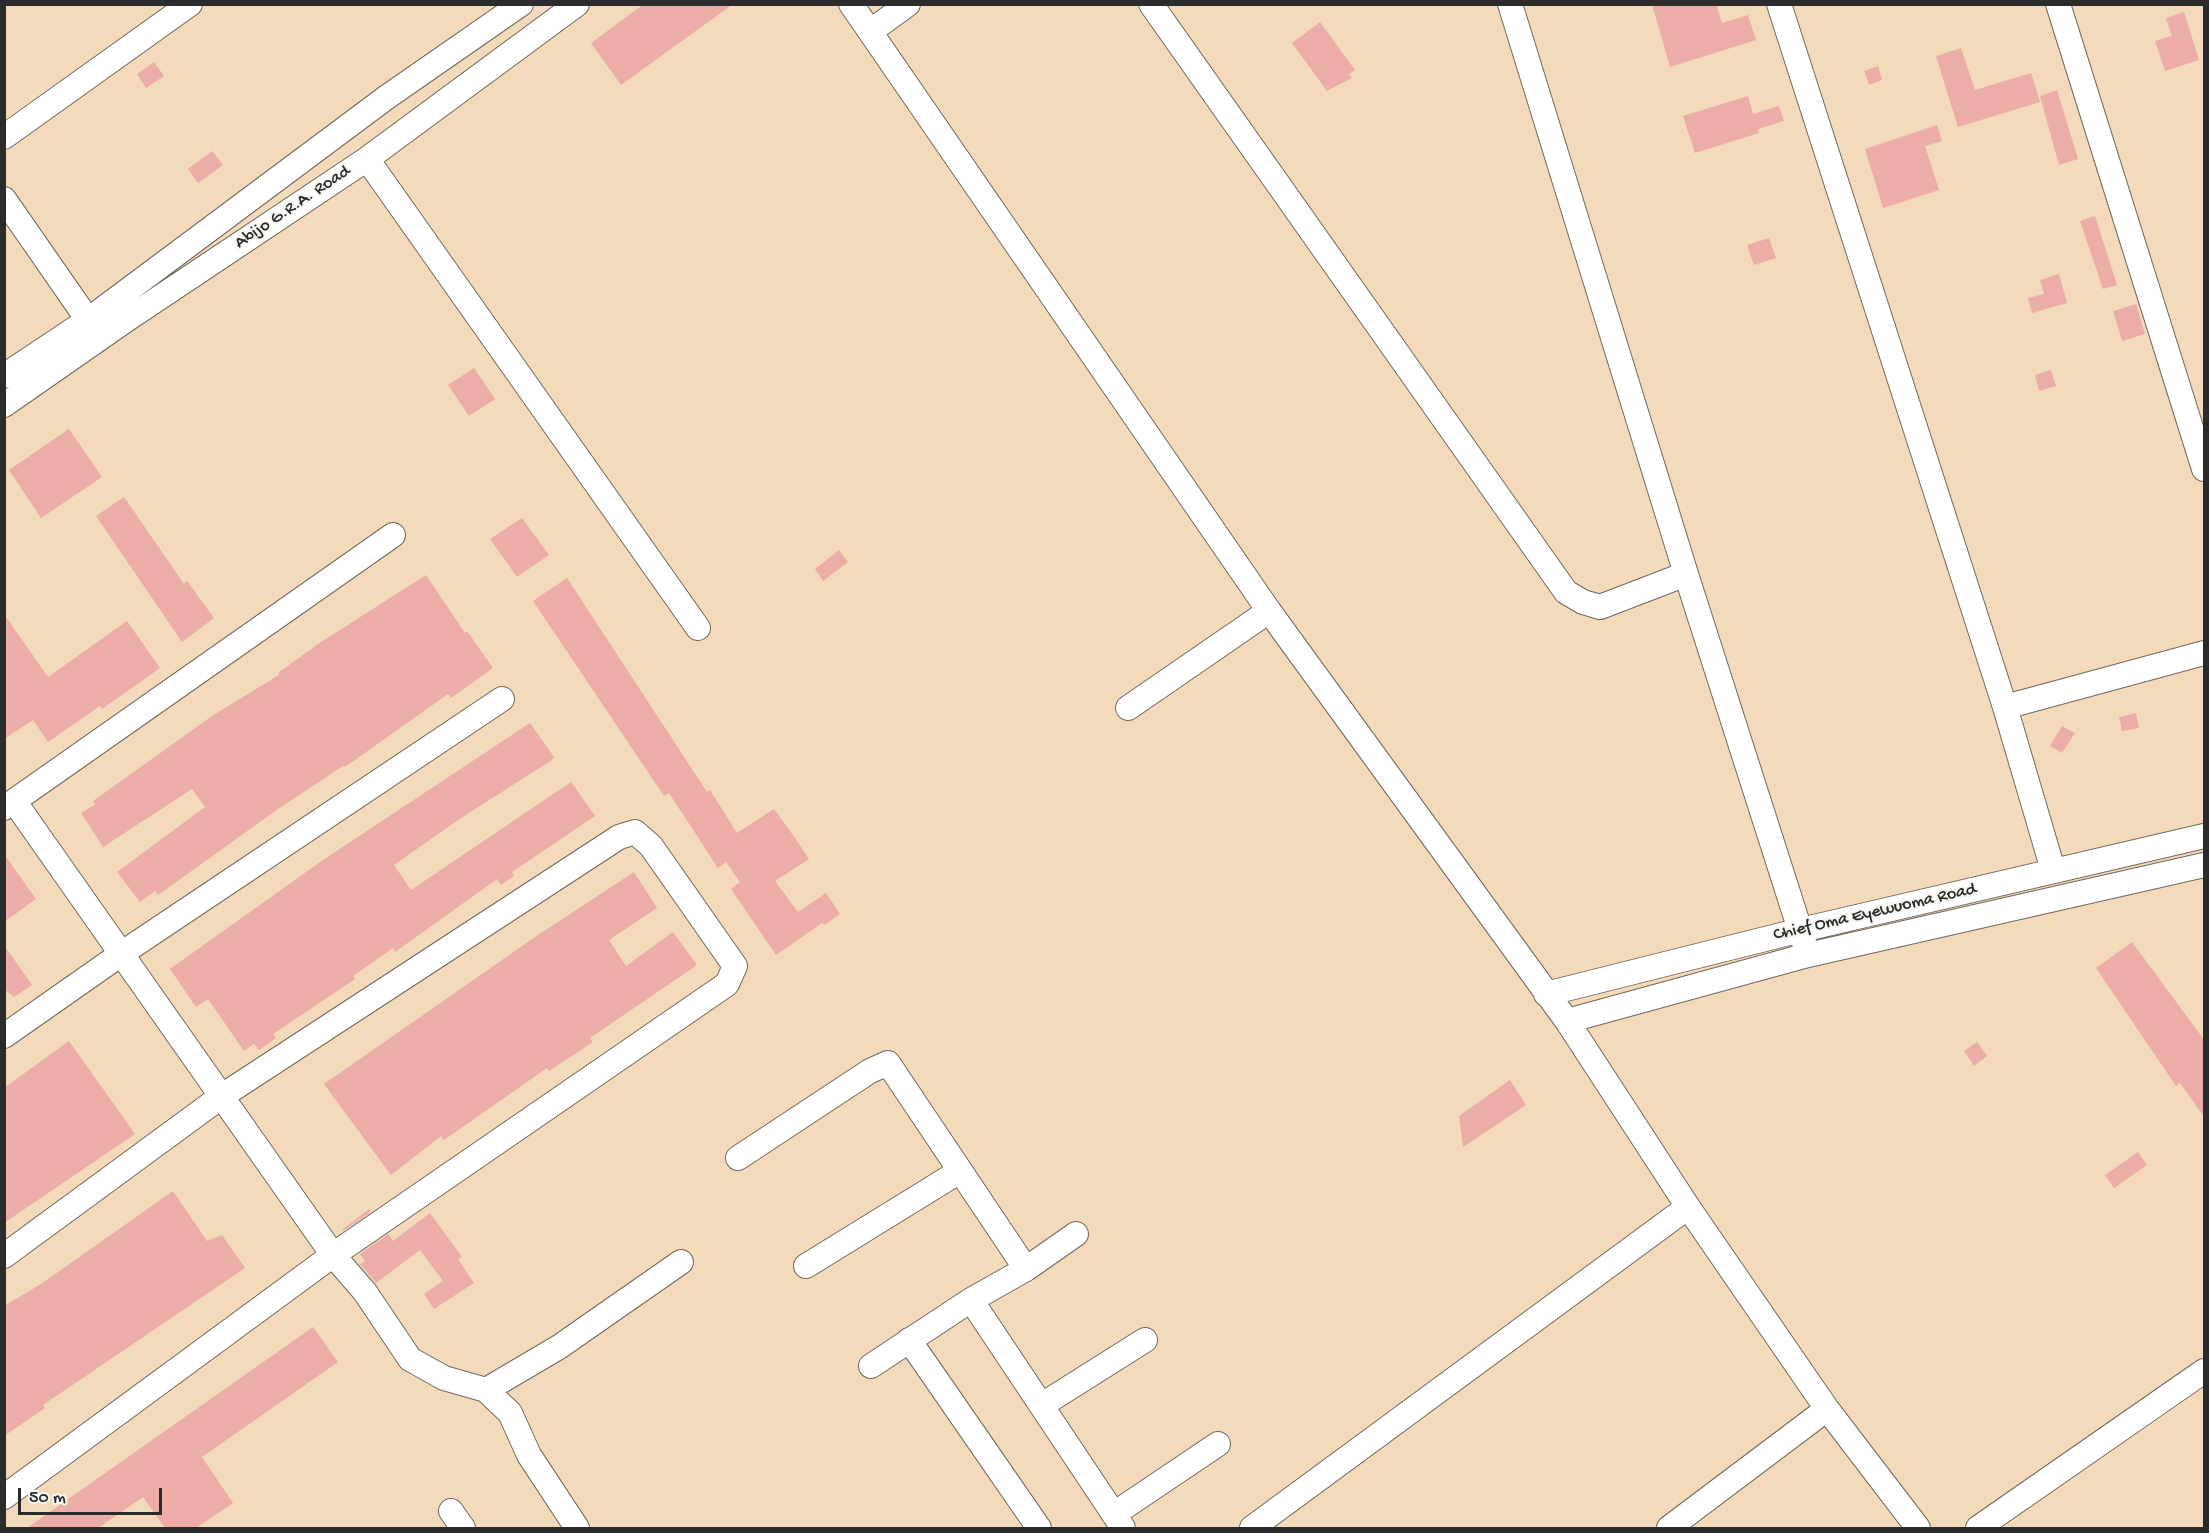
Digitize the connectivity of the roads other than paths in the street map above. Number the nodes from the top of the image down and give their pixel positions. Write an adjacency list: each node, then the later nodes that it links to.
1 (521, 4): 14 (street, Abijo G.R.A. Road)
2 (577, 4): 12 (street, Abijo G.R.A. Road)
3 (851, 4): 10 (street)
4 (908, 4): 10 (street)
5 (1151, 4): 19 (street)
6 (1510, 4): 19 (street)
7 (1779, 4): 24 (street)
8 (2058, 4): 17 (street)
9 (180, 7): 11 (street)
10 (871, 31): 20 (street)
11 (4, 137)
12 (367, 159): 16 (street, Abijo G.R.A. Road); 21 (street)
13 (4, 199): 14 (street)
14 (88, 320): 15 (street, Abijo G.R.A. Road)
15 (4, 376)
16 (4, 405)
17 (2205, 469)
18 (393, 536): 26 (street)
19 (1686, 574): 30 (street)
20 (1269, 611): 25 (street); 33 (street)
21 (698, 628)
22 (2205, 653): 24 (street)
23 (502, 699): 31 (street)
24 (2005, 707): 29 (street)
25 (1128, 708)
26 (9, 805): 31 (street)
27 (2205, 836): 29 (street, Chief Oma Eyewuoma Road)
28 (2205, 865): 32 (street, Chief Oma Eyewuoma Road)
29 (2053, 870): 30 (street, Chief Oma Eyewuoma Road)
30 (1801, 930): 32 (street); 33 (street, Chief Oma Eyewuoma Road)
31 (121, 954): 35 (street); 36 (street)
32 (1808, 955): 34 (street, Chief Oma Eyewuoma Road)
33 (1546, 994): 34 (street)
34 (1567, 1021): 39 (street)
35 (4, 1036)
36 (222, 1096): 41 (street); 41 (street); 42 (street)
37 (738, 1158): 38 (street)
38 (960, 1170): 44 (street); 45 (street)
39 (1688, 1207): 53 (street); 59 (street)
40 (1076, 1234): 45 (street)
41 (333, 1255): 51 (street); 55 (street)
42 (4, 1256)
43 (681, 1262): 51 (street)
44 (806, 1266)
45 (1026, 1269): 46 (street)
46 (971, 1300): 47 (street); 52 (street)
47 (909, 1340): 49 (street); 58 (street)
48 (1144, 1340): 52 (street)
49 (872, 1366)
50 (2205, 1371): 62 (street)
51 (486, 1390): 57 (street)
52 (1042, 1405): 56 (street)
53 (1827, 1409): 60 (street); 61 (street)
54 (1218, 1444): 56 (street)
55 (4, 1497)
56 (1118, 1521)
57 (577, 1528)
58 (1039, 1528)
59 (1252, 1528)
60 (1669, 1528)
61 (1918, 1528)
62 (1978, 1528)

